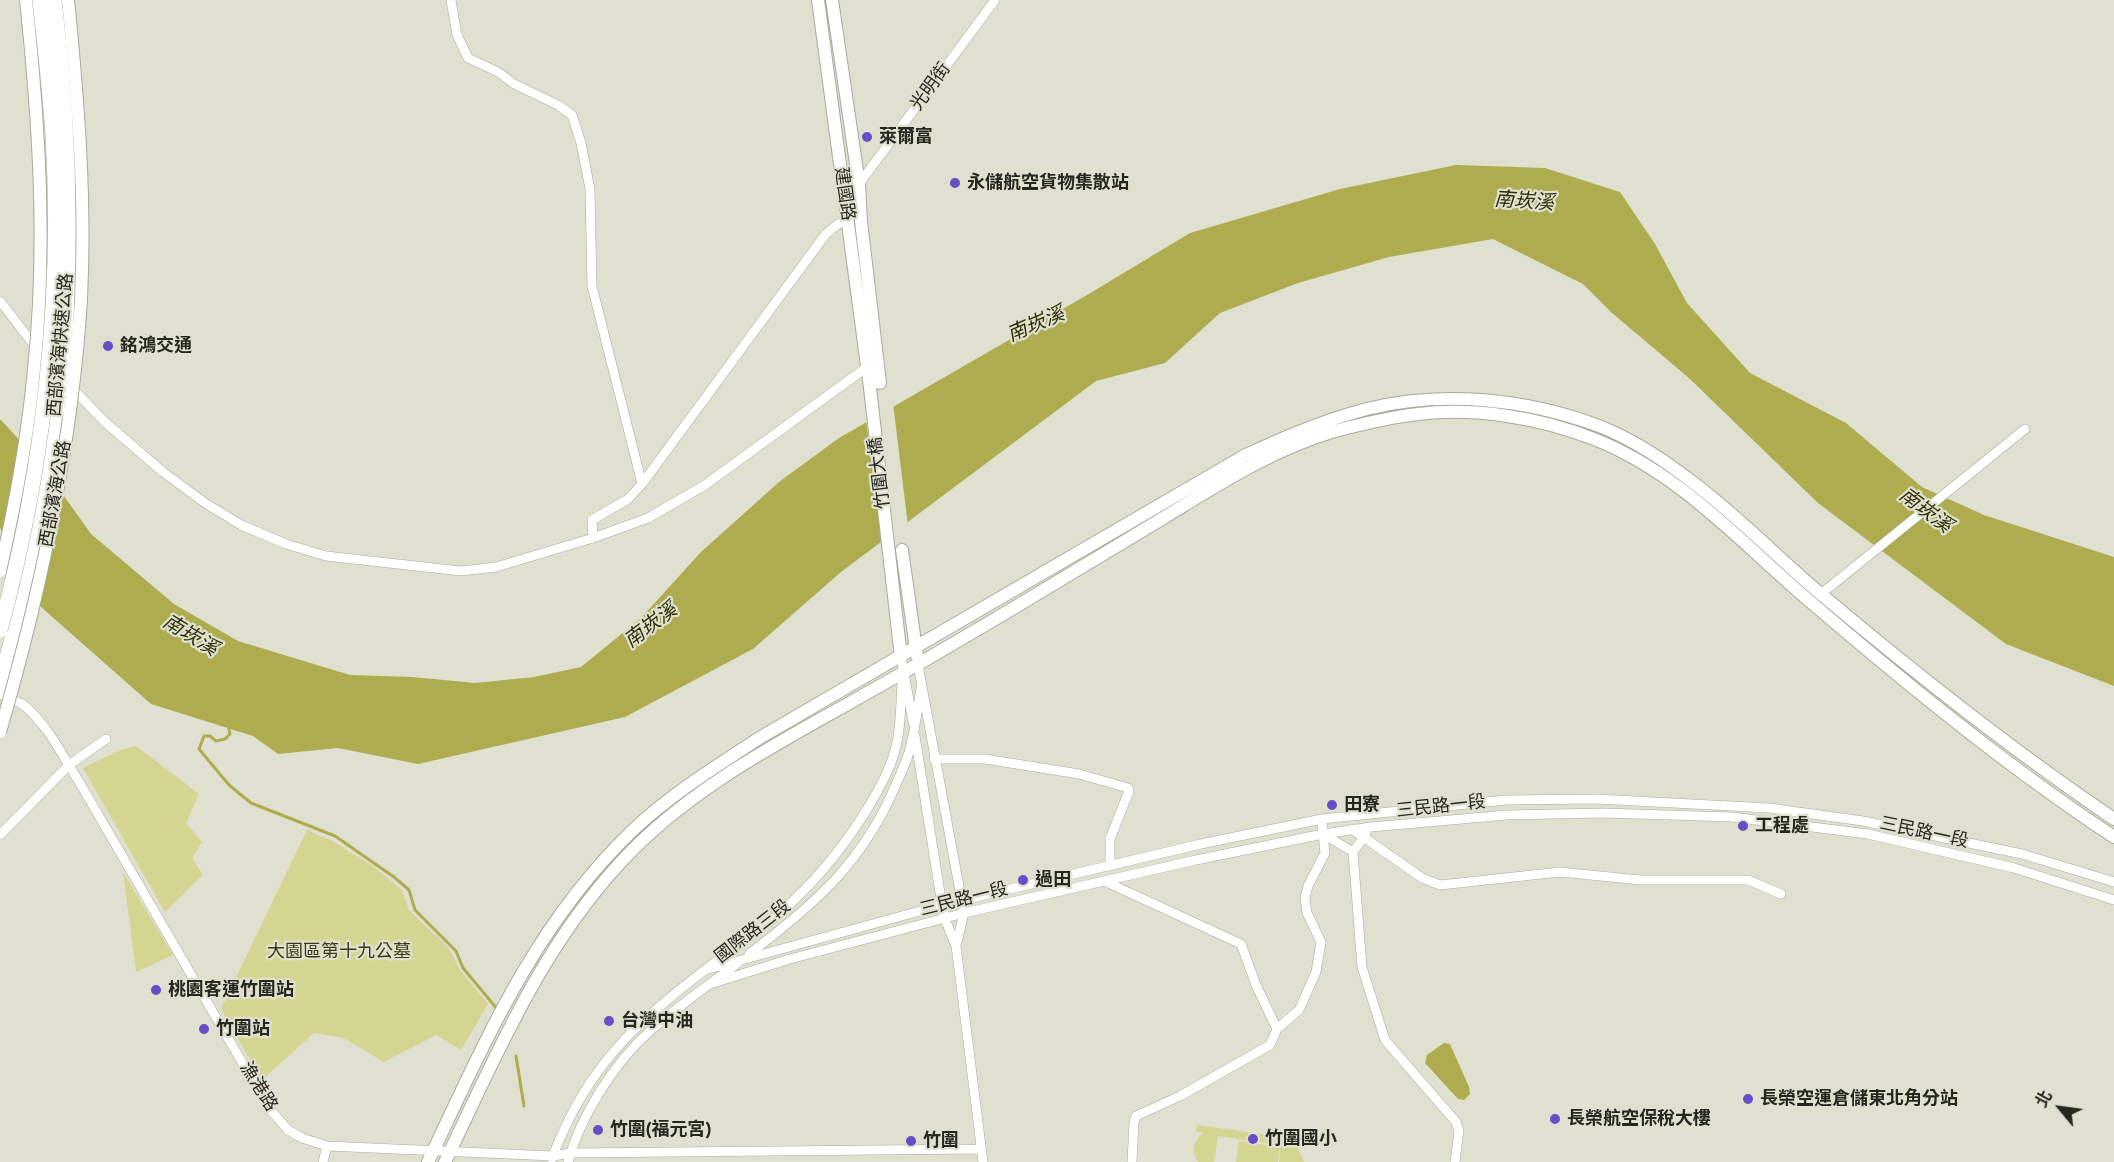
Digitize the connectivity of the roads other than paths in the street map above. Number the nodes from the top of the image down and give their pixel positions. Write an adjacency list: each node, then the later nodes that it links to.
1 (26, 0): 19 (main road, bridge)
2 (40, 0): 21 (highway, 西部濱海快速公路, bridge)
3 (54, 0): 27 (highway, 西部濱海快速公路, bridge)
4 (68, 0): 30 (main road, 西部濱海公路, bridge)
5 (451, 0): 16 (street)
6 (818, 0): 10 (main road, 建國路)
7 (832, 0): 9 (main road, 建國路)
8 (995, 0): 9 (street, 光明街)
9 (859, 184): 10 (street, 光明街); 14 (main road, 建國路)
10 (845, 202): 11 (main road, 建國路)
11 (848, 220): 13 (main road, 建國路); 16 (street)
12 (0, 301): 17 (street)
13 (867, 368): 14 (main road, 建國路); 17 (street)
14 (875, 385): 23 (main road, 竹圍大橋)
15 (2025, 429): 20 (street)
16 (642, 484): 17 (street)
17 (593, 538)
18 (902, 550): 22 (main road)
19 (0, 571)
20 (1821, 594): 22 (main road); 35 (main road)
21 (0, 630)
22 (916, 648): 23 (main road); 24 (main road)
23 (901, 657): 25 (street); 59 (main road)
24 (918, 665): 25 (main road); 26 (street); 40 (main road)
25 (903, 673): 29 (street); 54 (street, 國際路三段); 60 (main road)
26 (921, 689): 29 (street, 國際路三段); 32 (street)
27 (1, 692): 28 (street); 33 (street, 漁港路)
28 (0, 712)
29 (914, 728): 49 (street); 53 (street, 國際路三段)
30 (0, 732)
31 (106, 739): 33 (street)
32 (934, 759): 43 (street); 47 (street)
33 (69, 765): 39 (street); 57 (street, 漁港路)
34 (1322, 819): 38 (street); 43 (street, 三民路一段); 45 (street, 三民路一段)
35 (2114, 819)
36 (1371, 826): 37 (street, 三民路一段); 41 (street); 48 (street, 三民路一段)
37 (1352, 830): 38 (street, 三民路一段); 41 (street)
38 (1323, 834): 42 (street); 44 (street, 三民路一段); 56 (street)
39 (0, 835)
40 (2114, 837)
41 (1363, 838): 42 (street); 46 (street)
42 (1353, 852): 65 (street)
43 (1110, 865): 47 (street, 三民路一段)
44 (1103, 881): 50 (street, 三民路一段); 56 (street)
45 (2114, 882)
46 (1781, 894)
47 (962, 900): 49 (street, 三民路一段); 50 (street)
48 (2114, 900)
49 (942, 905): 51 (street); 53 (street, 三民路一段)
50 (964, 914): 51 (street, 三民路一段); 52 (street)
51 (945, 919): 52 (street); 55 (street, 三民路一段)
52 (956, 946): 58 (street)
53 (744, 958): 54 (street, 三民路一段); 55 (street, 國際路三段)
54 (705, 970): 61 (street, 國際路三段)
55 (710, 984): 61 (street, 國際路三段)
56 (1277, 1029): 64 (street)
57 (327, 1146): 59 (street, 漁港路); 62 (street)
58 (980, 1149): 61 (street, 漁港路); 63 (street)
59 (431, 1157): 60 (street, 漁港路)
60 (448, 1157): 61 (street, 漁港路)
61 (561, 1157)
62 (323, 1162)
63 (983, 1162)
64 (1132, 1162)
65 (1455, 1162)

